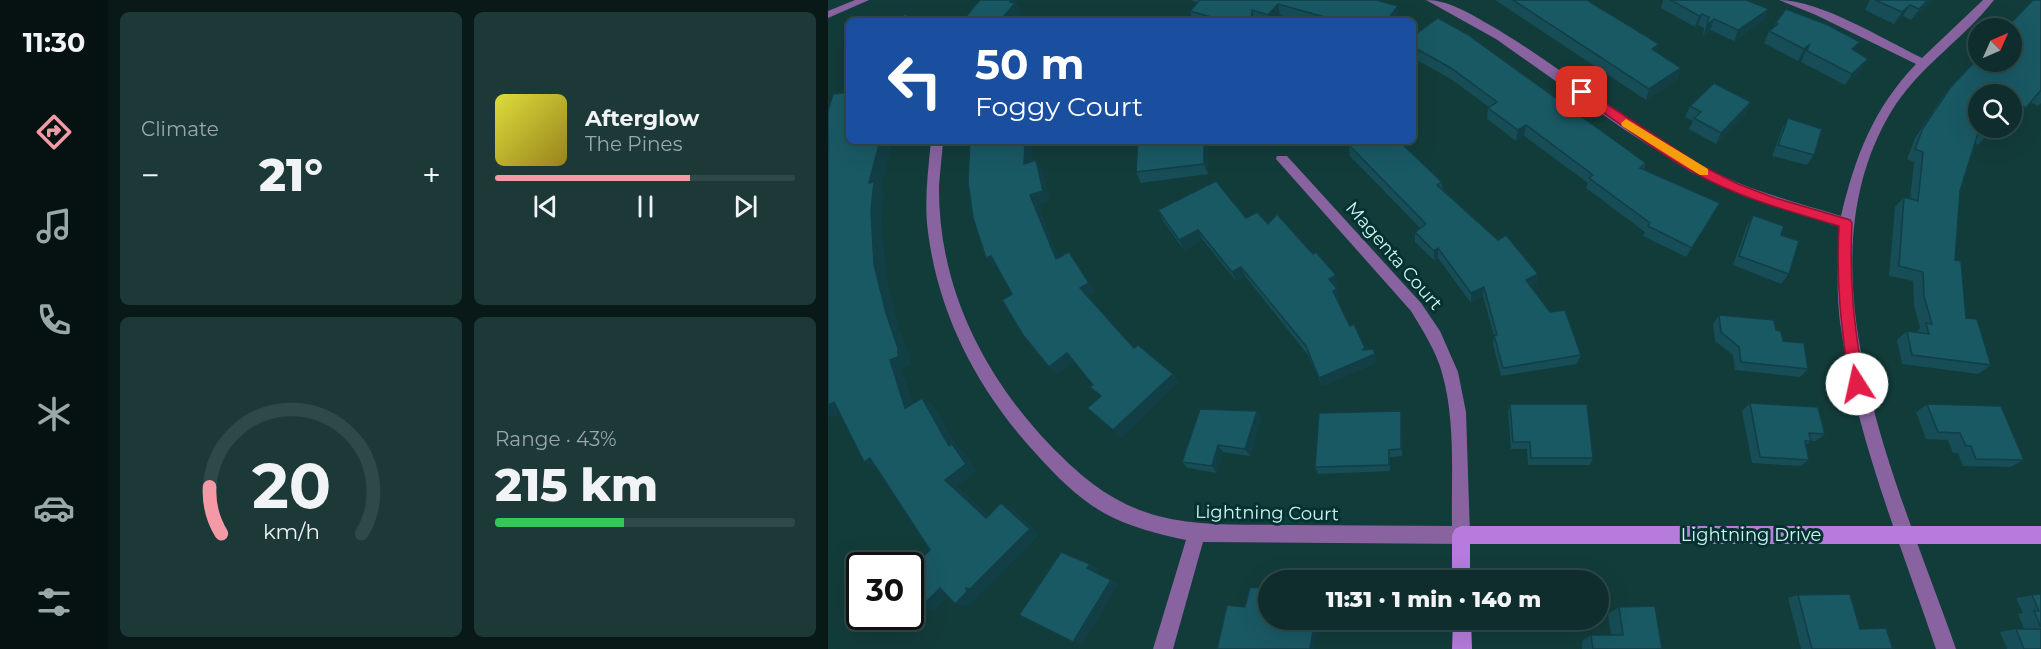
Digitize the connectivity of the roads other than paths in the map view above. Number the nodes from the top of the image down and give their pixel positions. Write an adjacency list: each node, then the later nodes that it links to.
1 (864, 0): 5 (street)
2 (1431, 0): 9 (street)
3 (1784, 0): 6 (street)
4 (1989, 0): 6 (street)
5 (828, 15)
6 (1925, 64): 9 (street)
7 (936, 144): 10 (street, Lightning Court)
8 (1282, 159): 11 (street, Magenta Court)
9 (1846, 223): 12 (street)
10 (1197, 533): 11 (street, Lightning Court); 16 (street)
11 (1461, 535): 12 (main road, Lightning Drive); 14 (main road)
12 (1906, 535): 13 (main road, Lightning Drive); 18 (street)
13 (2041, 535)
14 (1461, 570)
15 (1462, 630): 17 (main road)
16 (1163, 649)
17 (1462, 649)
18 (1946, 649)

